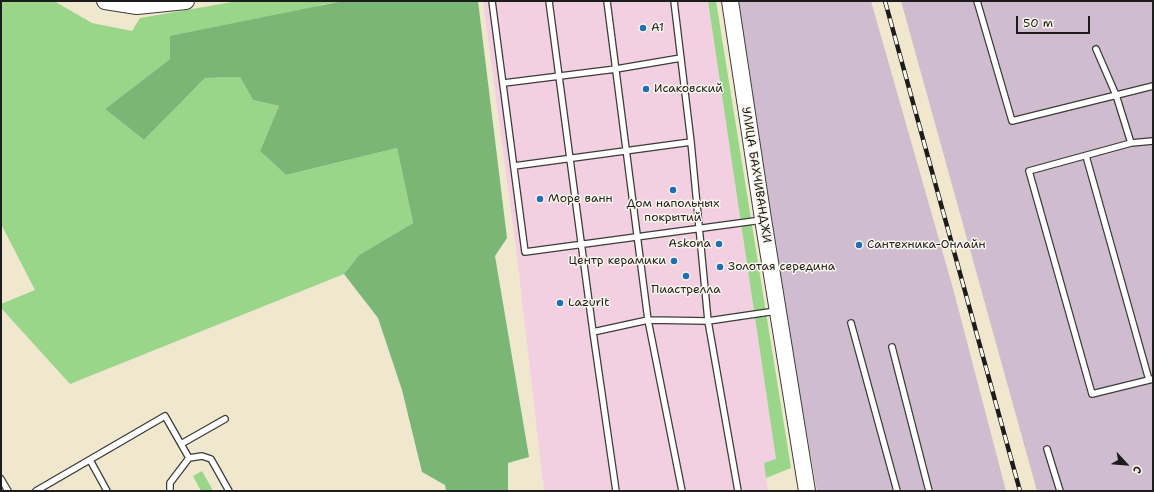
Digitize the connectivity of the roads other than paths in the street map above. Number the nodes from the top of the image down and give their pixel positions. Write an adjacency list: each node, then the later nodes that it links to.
1 (106, 1): 2 (main road)
2 (186, 1)
3 (492, 1): 13 (lane)
4 (549, 1): 12 (lane)
5 (607, 1): 11 (lane)
6 (674, 1): 10 (lane)
7 (730, 1): 23 (main road, УЛИЦА БАХЧИВАНДЖИ)
8 (977, 1): 15 (lane)
9 (1096, 49): 15 (lane)
10 (681, 58): 11 (lane); 17 (lane)
11 (616, 69): 12 (lane); 19 (lane)
12 (559, 75): 13 (lane); 21 (lane)
13 (504, 83): 22 (lane)
14 (1153, 86): 15 (lane)
15 (1116, 95): 18 (lane)
16 (1153, 141): 18 (lane)
17 (691, 142): 19 (lane); 24 (lane)
18 (1130, 143): 20 (lane)
19 (626, 150): 21 (lane); 25 (lane)
20 (1086, 156): 33 (lane); 33 (lane)
21 (570, 158): 22 (lane); 26 (lane)
22 (514, 166): 26 (lane)
23 (763, 219): 24 (lane); 27 (main road, УЛИЦА БАХЧИВАНДЖИ)
24 (700, 228): 25 (lane); 29 (lane)
25 (639, 236): 26 (lane); 28 (lane)
26 (582, 244): 31 (lane)
27 (778, 310): 29 (lane); 48 (main road, УЛИЦА БАХЧИВАНДЖИ)
28 (648, 320): 29 (lane); 31 (lane); 46 (lane)
29 (708, 321): 47 (lane)
30 (851, 323): 49 (lane)
31 (592, 332): 45 (lane)
32 (892, 347): 50 (lane)
33 (1151, 379)
34 (226, 419): 35 (lane)
35 (181, 444): 37 (lane); 38 (lane)
36 (1047, 449): 51 (lane)
37 (189, 458): 43 (lane); 44 (lane)
38 (90, 460): 41 (lane); 42 (lane)
39 (1, 479): 40 (lane)
40 (8, 491)
41 (36, 491)
42 (107, 491)
43 (170, 491)
44 (229, 491)
45 (616, 491)
46 (682, 491)
47 (738, 491)
48 (807, 491)
49 (896, 491)
50 (929, 491)
51 (1060, 491)

